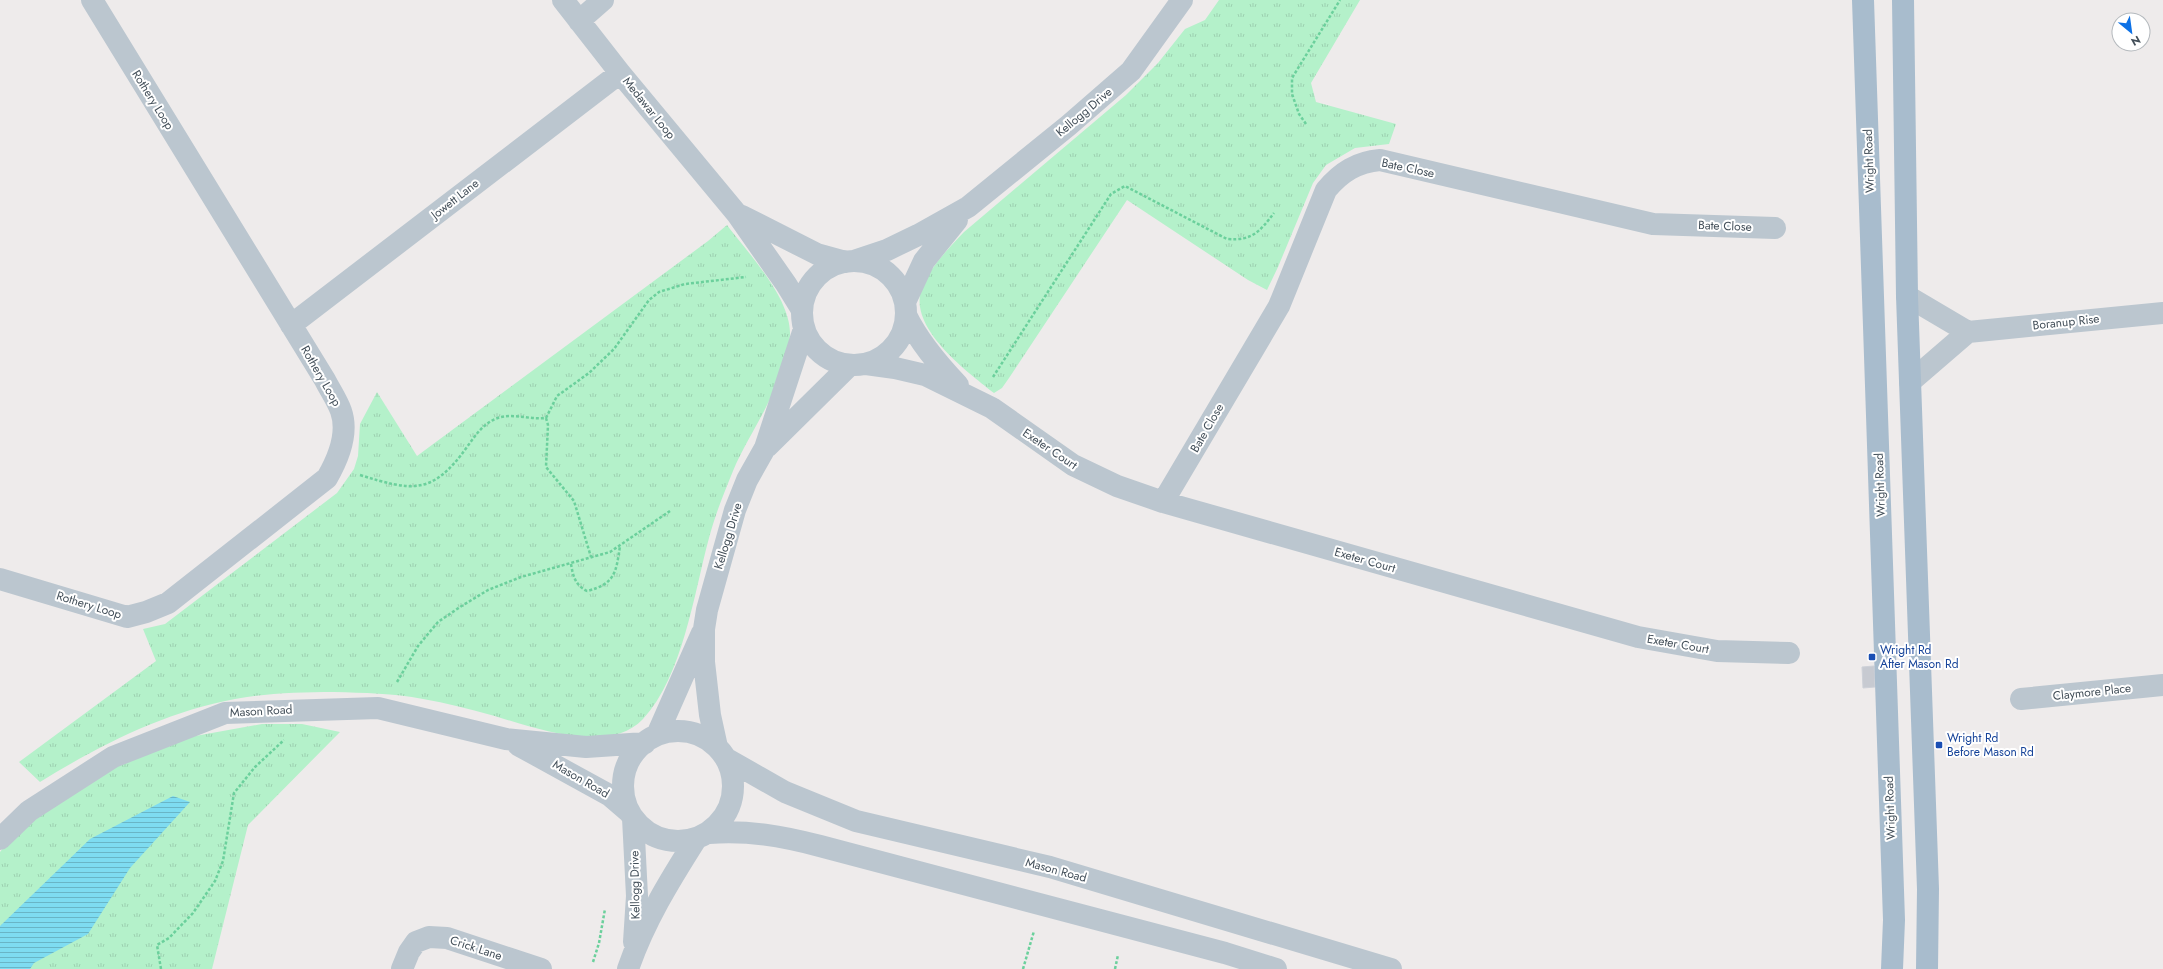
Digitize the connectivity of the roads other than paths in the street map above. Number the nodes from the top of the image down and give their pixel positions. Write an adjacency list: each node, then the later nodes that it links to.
1 (92, 0): 17 (street, Rothery Loop)
2 (563, 0): 7 (street, Medawar Loop)
3 (603, 0): 7 (street)
4 (1182, 0): 9 (street, Kellogg Drive)
5 (1863, 0): 40 (main road, Wright Road)
6 (1906, 3): 13 (main road)
7 (578, 21): 8 (street, Medawar Loop)
8 (620, 73): 10 (street, Medawar Loop); 17 (street, Jowett Lane)
9 (968, 207): 12 (street, Kellogg Drive); 14 (street, Kellogg Drive)
10 (737, 214): 12 (street, Medawar Loop); 16 (street, Medawar Loop)
11 (1775, 228): 23 (street, Bate Close)
12 (850, 262): 14 (street); 16 (street)
13 (1907, 296): 18 (street); 20 (main road)
14 (906, 308): 19 (street); 21 (street, Exeter Court)
15 (2163, 313): 18 (street, Boranup Rise)
16 (803, 320): 19 (street); 22 (street, Kellogg Drive)
17 (291, 325): 24 (street, Rothery Loop)
18 (1968, 332): 20 (street)
19 (858, 365): 21 (street, Exeter Court); 22 (street, Kellogg Drive)
20 (1910, 382): 41 (main road)
21 (967, 395): 23 (street, Exeter Court)
22 (766, 448): 25 (street, Kellogg Drive)
23 (1163, 502): 26 (street, Exeter Court)
24 (0, 579)
25 (704, 629): 30 (street, Kellogg Drive); 31 (street, Kellogg Drive)
26 (1789, 653)
27 (2163, 685): 28 (street, Claymore Place)
28 (2021, 699)
29 (506, 739): 30 (street, Mason Road); 32 (street, Mason Road); 34 (street, Mason Road)
30 (651, 739): 31 (street); 32 (street)
31 (722, 753): 33 (street); 39 (street, Mason Road)
32 (632, 816): 33 (street); 35 (street, Kellogg Drive)
33 (703, 836): 35 (street, Kellogg Drive); 38 (street)
34 (0, 839)
35 (631, 961)
36 (402, 969): 37 (street, Crick Lane)
37 (541, 969)
38 (1276, 969)
39 (1391, 969)
40 (1892, 969)
41 (1927, 969)

